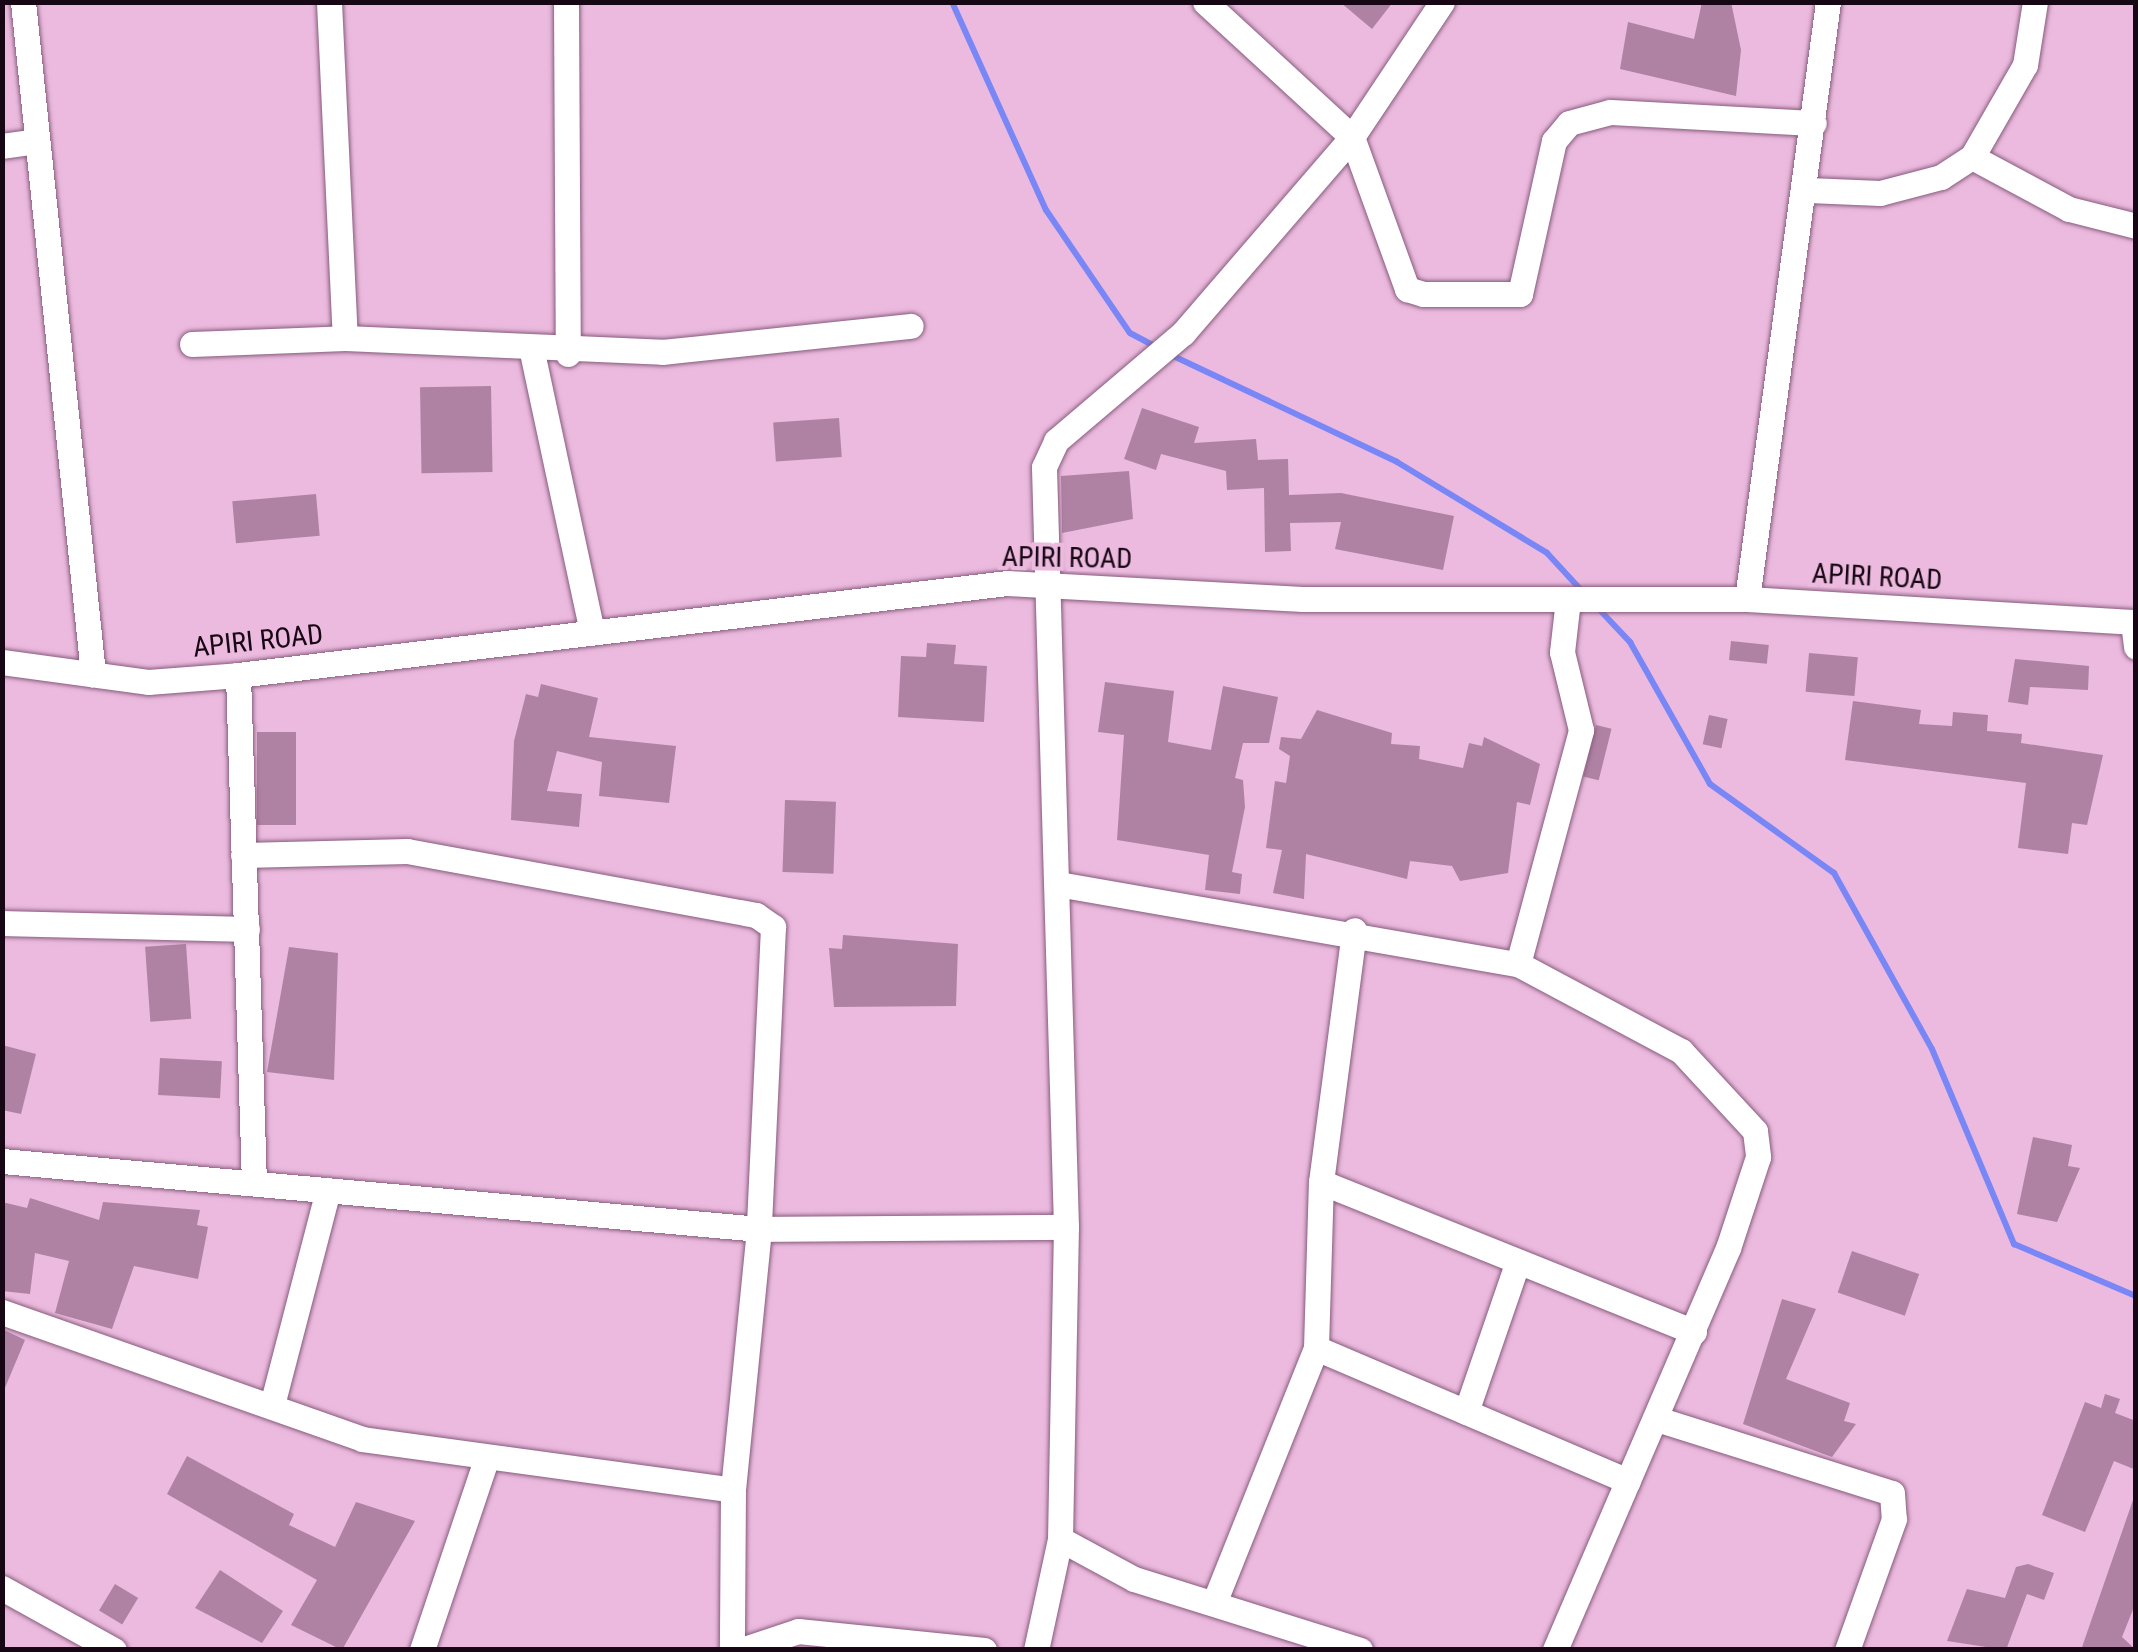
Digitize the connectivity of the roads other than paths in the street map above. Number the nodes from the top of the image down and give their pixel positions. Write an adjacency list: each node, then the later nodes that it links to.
1 (24, 2): 10 (street)
2 (329, 2): 16 (street)
3 (566, 2): 19 (street)
4 (1205, 2): 9 (street)
5 (1442, 2): 9 (street)
6 (1828, 2): 8 (street)
7 (2035, 2): 12 (street)
8 (1814, 123): 9 (street); 13 (street)
9 (1352, 137): 20 (street)
10 (37, 141): 11 (street); 26 (street)
11 (2, 146)
12 (1972, 156): 13 (street); 14 (street)
13 (1808, 190): 22 (street)
14 (2136, 226)
15 (911, 326): 19 (street)
16 (345, 338): 17 (street); 18 (street)
17 (192, 344)
18 (532, 352): 19 (street); 24 (street)
19 (568, 354)
20 (1050, 583): 21 (street, APIRI ROAD); 24 (street, APIRI ROAD); 29 (street)
21 (1568, 599): 22 (street, APIRI ROAD); 33 (street)
22 (1747, 599): 23 (street, APIRI ROAD)
23 (2135, 630)
24 (592, 631): 27 (street, APIRI ROAD)
25 (2, 662): 26 (street, APIRI ROAD)
26 (93, 674): 27 (street, APIRI ROAD)
27 (238, 676): 28 (street)
28 (243, 856): 31 (street); 39 (street)
29 (1058, 884): 32 (street); 38 (street)
30 (2, 924): 31 (street)
31 (247, 929): 36 (street)
32 (1354, 930): 33 (street); 35 (street)
33 (1518, 964): 42 (street)
34 (2, 1160): 36 (street)
35 (1321, 1182): 40 (street); 43 (street)
36 (254, 1183): 37 (street)
37 (328, 1190): 39 (street); 44 (street)
38 (1066, 1226): 39 (street); 50 (street)
39 (759, 1229): 49 (street)
40 (1518, 1264): 42 (street); 45 (street)
41 (2, 1312): 44 (street)
42 (1694, 1332): 46 (street)
43 (1316, 1348): 45 (street); 52 (street)
44 (272, 1405): 47 (street)
45 (1466, 1412): 48 (street)
46 (1658, 1420): 48 (street); 61 (street)
47 (486, 1460): 49 (street); 54 (street)
48 (1628, 1482): 60 (street)
49 (733, 1490): 55 (street)
50 (1060, 1539): 52 (street); 58 (street)
51 (2, 1588): 53 (street)
52 (1214, 1603): 59 (street)
53 (114, 1650)
54 (422, 1650)
55 (732, 1650)
56 (741, 1650): 57 (street)
57 (984, 1650)
58 (1036, 1650)
59 (1360, 1650)
60 (1555, 1650)
61 (1847, 1650)

